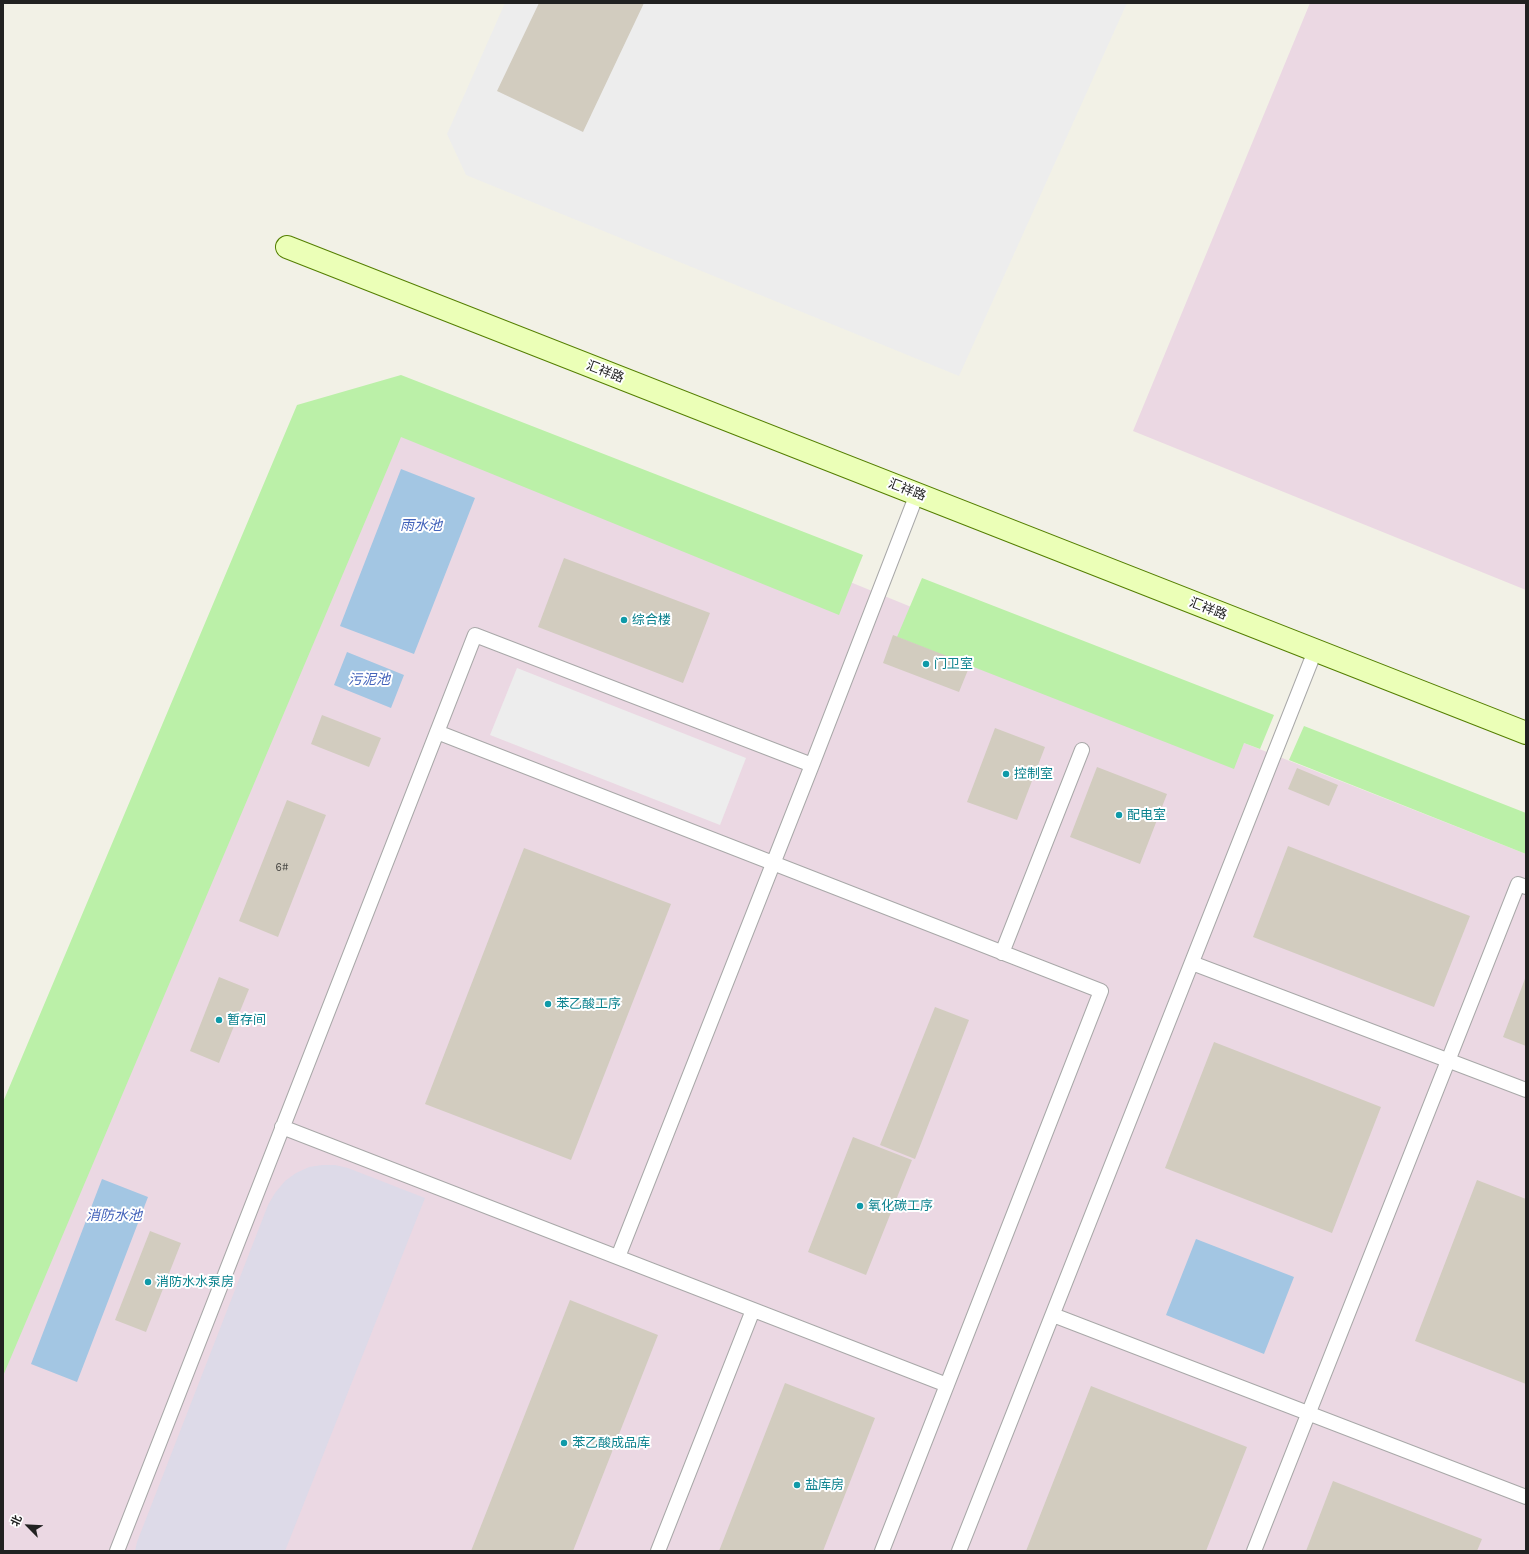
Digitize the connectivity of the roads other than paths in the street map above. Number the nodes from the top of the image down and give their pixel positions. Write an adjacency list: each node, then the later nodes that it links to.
1 (287, 246): 2 (main road, 汇祥路)
2 (917, 494): 3 (main road, 汇祥路); 7 (lane)
3 (1315, 651): 5 (main road, 汇祥路); 11 (lane)
4 (437, 732): 7 (lane); 8 (lane); 14 (lane)
5 (1526, 734)
6 (1082, 750): 10 (lane)
7 (812, 765): 8 (lane)
8 (773, 863): 10 (lane); 15 (lane)
9 (1526, 887): 12 (lane)
10 (1002, 953): 18 (lane)
11 (1192, 963): 12 (lane); 17 (lane)
12 (1449, 1060): 13 (lane); 19 (lane)
13 (1526, 1090)
14 (282, 1128): 15 (lane); 21 (lane)
15 (618, 1257): 16 (lane)
16 (753, 1310): 18 (lane); 22 (lane)
17 (1053, 1315): 19 (lane); 24 (lane)
18 (946, 1385): 23 (lane)
19 (1308, 1413): 20 (lane); 25 (lane)
20 (1526, 1497)
21 (117, 1551)
22 (658, 1551)
23 (882, 1551)
24 (959, 1551)
25 (1254, 1551)

